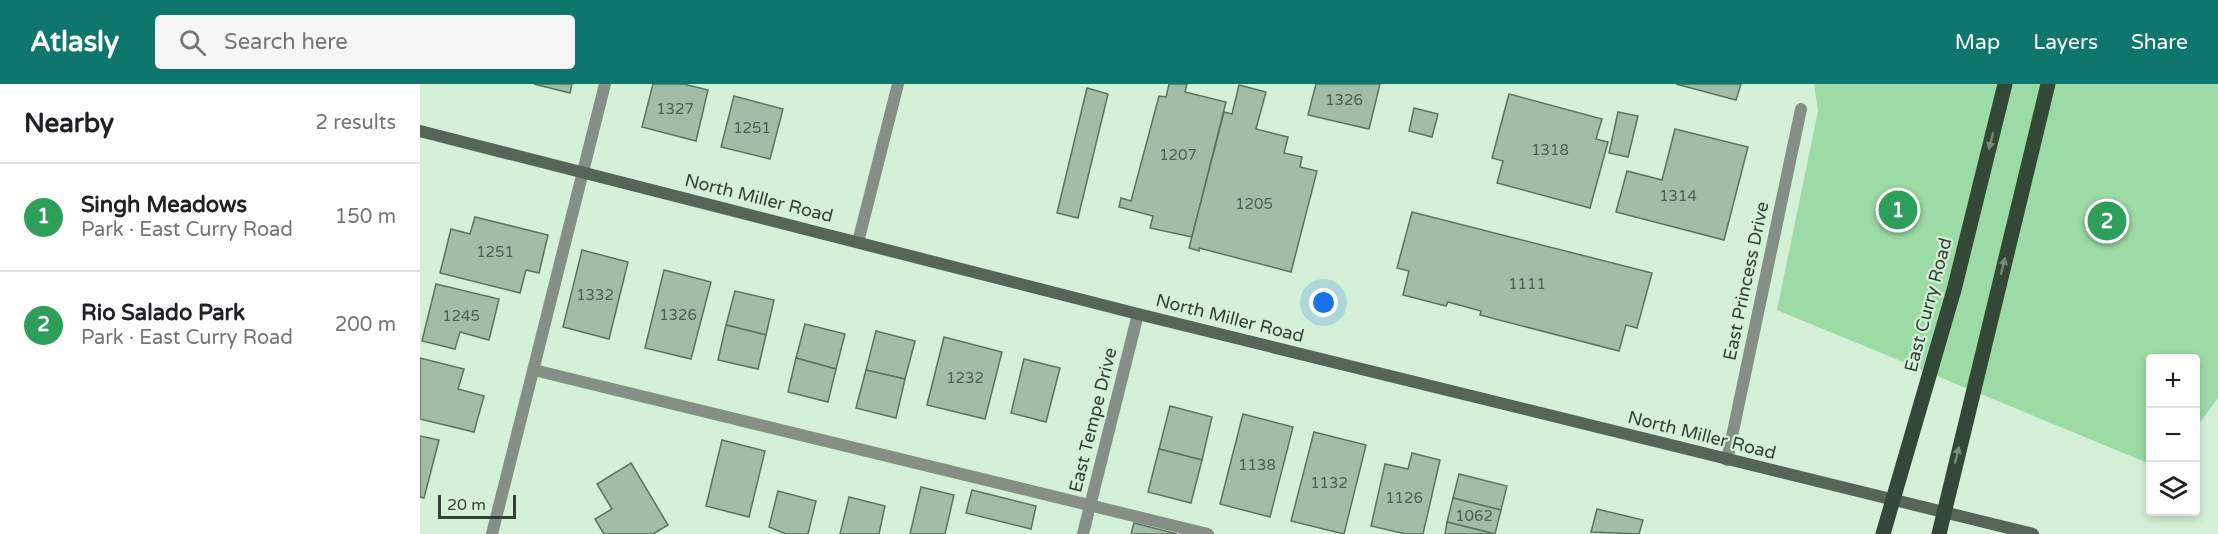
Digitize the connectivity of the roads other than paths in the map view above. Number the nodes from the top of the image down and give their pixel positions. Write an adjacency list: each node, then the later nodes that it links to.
1 (605, 84): 7 (street)
2 (898, 84): 8 (street)
3 (2005, 84): 12 (main road, East Curry Road, one-way to 12)
4 (2048, 84): 14 (main road, one-way to 4)
5 (1801, 110): 11 (street, East Princess Drive)
6 (420, 131): 7 (street, North Miller Road)
7 (584, 173): 8 (street, North Miller Road); 10 (street)
8 (858, 242): 9 (street, North Miller Road)
9 (1138, 314): 11 (street, North Miller Road); 13 (street, East Tempe Drive)
10 (534, 370): 13 (street); 15 (street)
11 (1726, 460): 12 (street, North Miller Road)
12 (1893, 500): 14 (street, North Miller Road); 18 (main road, East Curry Road)
13 (1090, 505): 16 (street, East Tempe Drive); 17 (street)
14 (1944, 512): 19 (main road); 20 (street, North Miller Road)
15 (492, 534)
16 (1083, 534)
17 (1208, 534)
18 (1883, 534)
19 (1939, 534)
20 (2033, 534)

